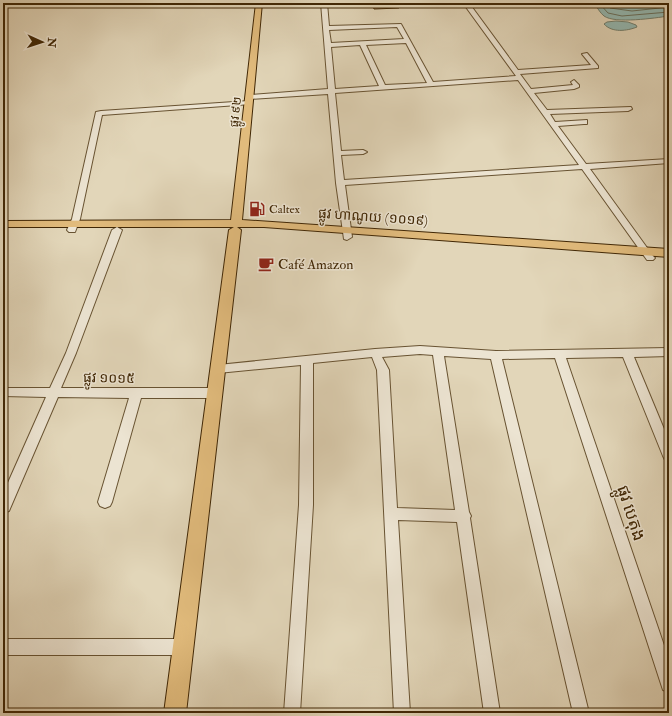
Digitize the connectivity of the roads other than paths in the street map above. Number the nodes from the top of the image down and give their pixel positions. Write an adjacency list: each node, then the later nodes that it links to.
1 (259, 3): 15 (main road, ផ្លូវ ៩២)
2 (324, 3): 4 (street)
3 (466, 3): 9 (street)
4 (326, 28): 5 (street); 7 (street)
5 (408, 41): 6 (street); 11 (street)
6 (362, 43): 7 (street); 12 (street)
7 (327, 44): 13 (street)
8 (585, 54): 9 (street)
9 (518, 75): 11 (street); 14 (street)
10 (574, 82): 14 (street)
11 (431, 84): 12 (street)
12 (383, 88): 13 (street)
13 (332, 91): 15 (street); 20 (street)
14 (529, 91): 17 (street)
15 (249, 100): 26 (street); 27 (main road, ផ្លូវ ៩២)
16 (628, 109): 17 (street)
17 (544, 112): 19 (street)
18 (584, 122): 19 (street)
19 (553, 124): 23 (street)
20 (337, 152): 21 (street); 24 (street)
21 (363, 152)
22 (669, 161): 23 (street)
23 (583, 166): 24 (street); 32 (street)
24 (340, 183): 30 (street)
25 (3, 224): 26 (main road, ផ្លូវ ហាណូយ (១០១៩))
26 (73, 227): 27 (main road, ផ្លូវ ហាណូយ (១០១៩)); 28 (main road, ផ្លូវ ហាណូយ (១០១៩)); 29 (main road, ផ្លូវ ហាណូយ (១០១៩))
27 (236, 227): 28 (main road, ផ្លូវ ហាណូយ (១០១៩)); 30 (main road, ផ្លូវ ហាណូយ (១០១៩)); 41 (main road, ផ្លូវ ៩២)
28 (117, 230): 43 (street)
29 (3, 231)
30 (347, 233): 32 (main road, ផ្លូវ ហាណូយ (១០១៩))
31 (669, 253): 32 (main road, ផ្លូវ ហាណូយ (១០១៩))
32 (647, 255): 33 (main road, ផ្លូវ ហាណូយ (១០១៩))
33 (669, 260)
34 (438, 351): 36 (street); 39 (street); 50 (street)
35 (669, 352): 38 (street)
36 (375, 353): 40 (street); 49 (street)
37 (559, 354): 38 (street); 39 (street); 53 (street, ផ្លូវ បេតុង)
38 (626, 354): 46 (street)
39 (496, 355): 58 (street)
40 (307, 361): 41 (street); 55 (street)
41 (218, 369): 44 (main road, ផ្លូវ ៩២)
42 (3, 392): 43 (street, ផ្លូវ ១០១៥)
43 (53, 392): 45 (street, ផ្លូវ ១០១៥); 48 (street)
44 (215, 393): 45 (street, ផ្លូវ ១០១៥); 52 (main road, ផ្លូវ ៩២)
45 (136, 394): 47 (street)
46 (669, 456)
47 (105, 502)
48 (4, 507)
49 (391, 514): 50 (street); 56 (street)
50 (464, 516): 57 (street)
51 (3, 647): 52 (street)
52 (183, 647): 54 (main road, ផ្លូវ ៩២)
53 (669, 684)
54 (175, 713)
55 (292, 713)
56 (402, 713)
57 (492, 713)
58 (581, 713)

